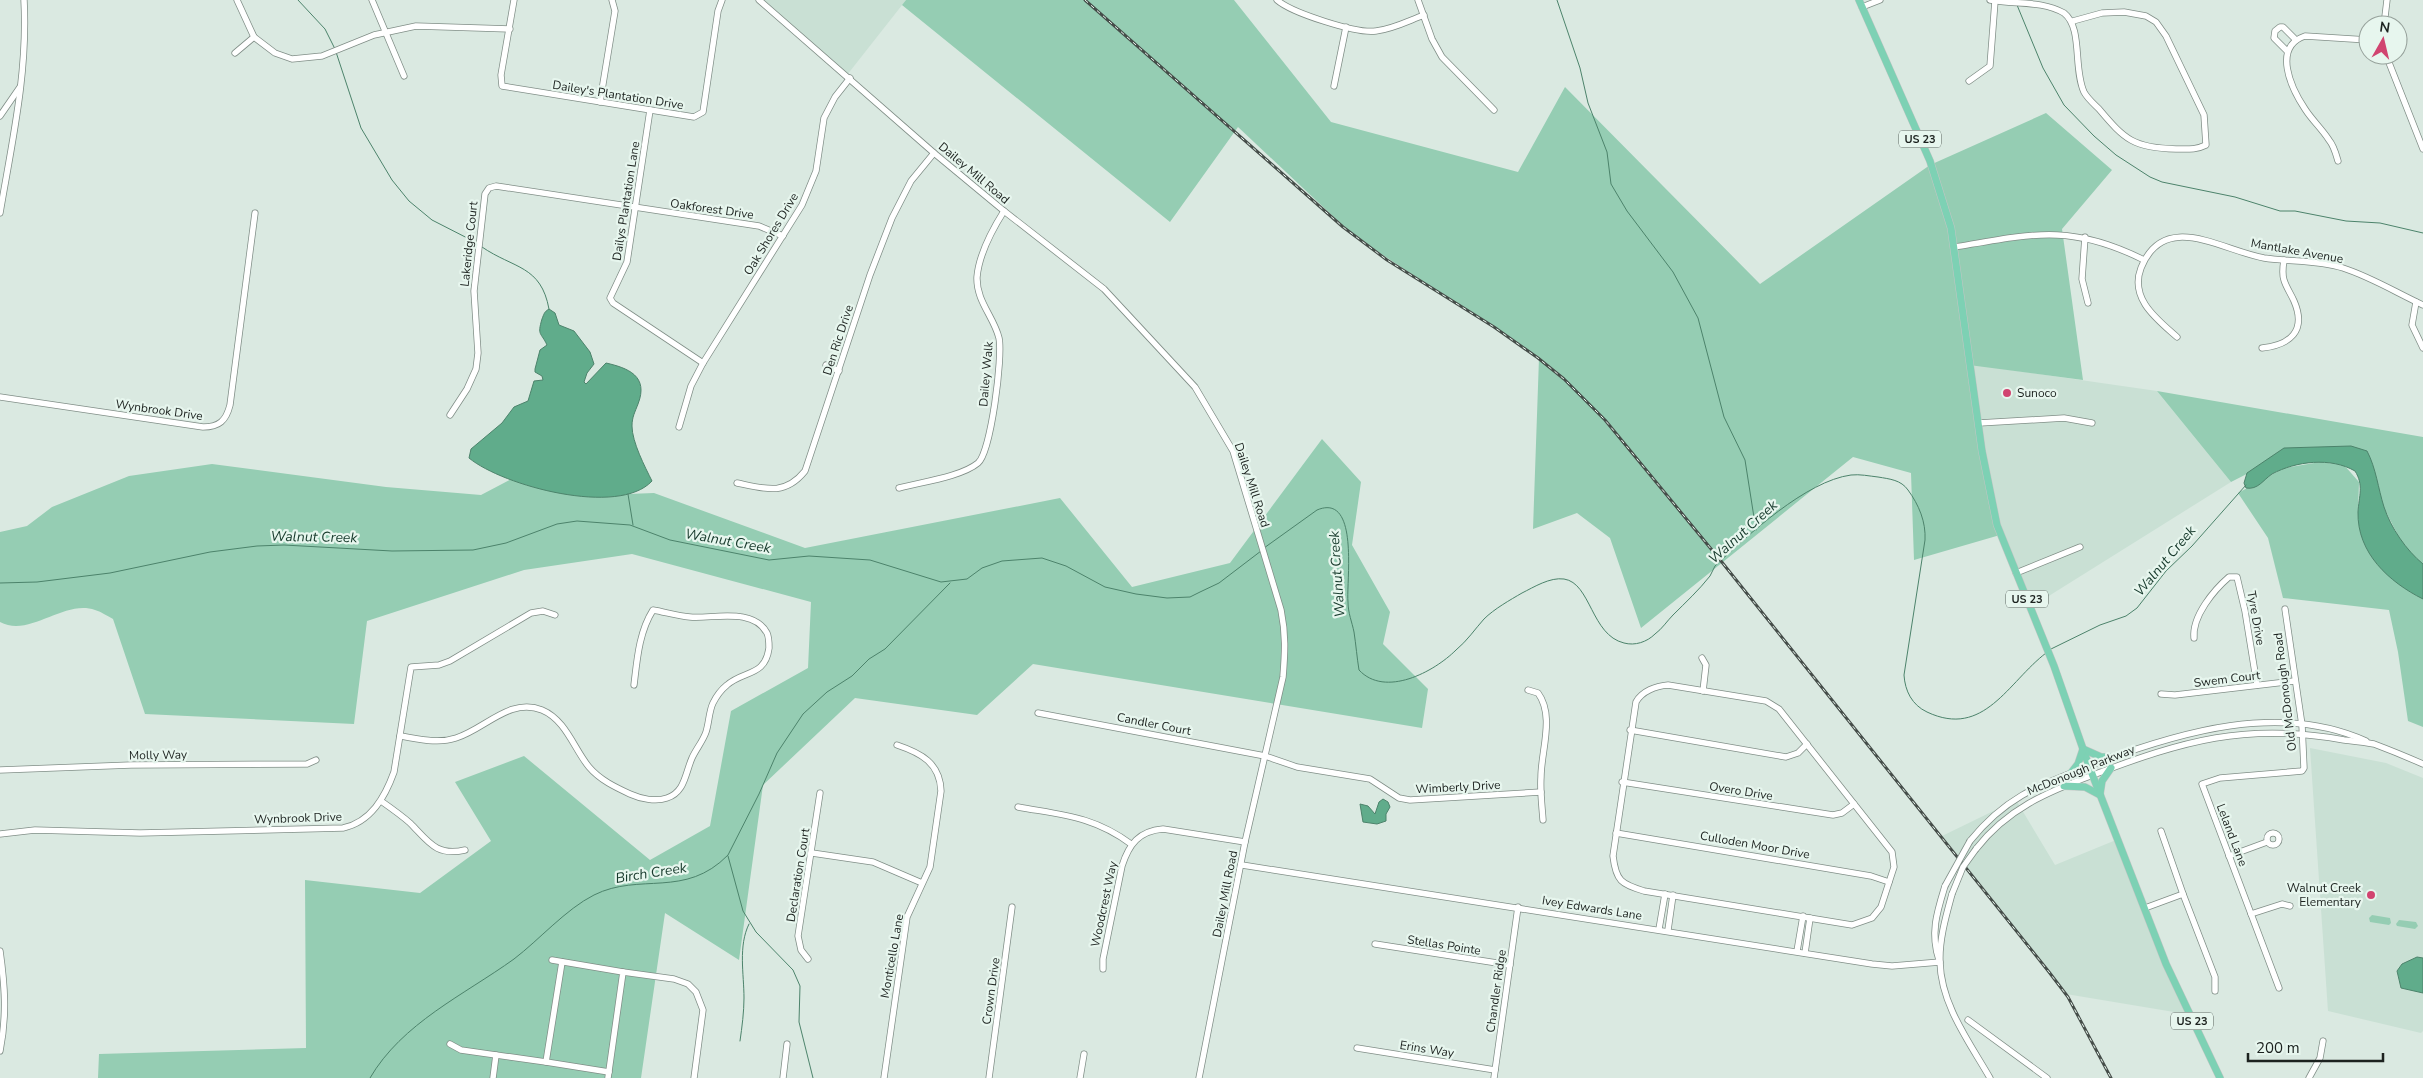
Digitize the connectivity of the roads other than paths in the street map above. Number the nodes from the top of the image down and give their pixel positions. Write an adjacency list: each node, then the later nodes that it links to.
1 (24, 0): 29 (street)
2 (236, 0): 20 (street)
3 (372, 0): 19 (street)
4 (514, 0): 18 (street, Dailey's Plantation Drive)
5 (612, 0): 31 (street)
6 (722, 0): 32 (street, Dailey's Plantation Drive)
7 (759, 0): 27 (street, Dailey Mill Road)
8 (1278, 0): 17 (street)
9 (1418, 0): 14 (street)
10 (1880, 0): 13 (street)
11 (1992, 0): 16 (street); 28 (street)
12 (2387, 0): 15 (street)
13 (1861, 3): 44 (main road, US 23)
14 (1424, 15): 17 (street); 33 (street)
15 (2385, 15)
16 (2073, 21): 16 (street)
17 (1346, 27): 30 (street)
18 (510, 29): 19 (street); 31 (street, Dailey's Plantation Drive)
19 (385, 32): 20 (street); 26 (street)
20 (254, 38): 24 (street)
21 (2358, 39): 22 (street)
22 (2296, 40): 23 (street); 23 (street)
23 (2287, 51): 37 (street)
24 (235, 53)
25 (2390, 65): 35 (street)
26 (404, 76)
27 (850, 78): 36 (street, Dailey Mill Road); 42 (street, Oak Shores Drive)
28 (1968, 81)
29 (21, 85): 34 (street); 40 (street)
30 (1334, 86)
31 (600, 102): 32 (street, Dailey's Plantation Drive)
32 (650, 110): 38 (street, Dailys Plantation Lane)
33 (1494, 110)
34 (0, 116)
35 (2423, 149)
36 (934, 153): 39 (street, Dailey Mill Road); 55 (street, Den Ric Drive)
37 (2338, 161)
38 (636, 208): 42 (street, Oakforest Drive); 53 (street, Dailys Plantation Lane); 57 (street, Lakeridge Court)
39 (1004, 211): 62 (street, Dailey Walk); 84 (street, Dailey Mill Road)
40 (0, 213)
41 (255, 213): 56 (street, Wynbrook Drive)
42 (783, 236): 53 (street, Oak Shores Drive)
43 (2085, 237): 44 (street); 45 (street); 48 (street)
44 (1955, 247): 58 (main road, US 23)
45 (2144, 260): 46 (street, Mantlake Avenue); 50 (street, Mantlake Avenue)
46 (2284, 260): 47 (street, Mantlake Avenue); 51 (street)
47 (2416, 302): 49 (street, Mantlake Avenue); 52 (street)
48 (2088, 303)
49 (2423, 305)
50 (2178, 337)
51 (2262, 348)
52 (2423, 348)
53 (703, 363): 60 (street, Oak Shores Drive)
54 (826, 365): 55 (street)
55 (839, 371): 61 (street, Den Ric Drive)
56 (0, 397)
57 (450, 415)
58 (1979, 423): 59 (street); 64 (main road, US 23)
59 (2092, 424)
60 (679, 427)
61 (737, 483)
62 (899, 488)
63 (2080, 547): 64 (street)
64 (2016, 573): 83 (main road, US 23)
65 (2285, 610): 69 (street, Old McDonough Road)
66 (555, 615): 79 (street, Wynbrook Drive)
67 (2194, 638): 71 (street, Tyre Drive)
68 (1702, 658): 73 (street)
69 (2294, 681): 71 (street, Swem Court); 76 (street, Old McDonough Road)
70 (634, 685): 79 (street)
71 (2257, 685): 74 (street, Swem Court)
72 (1528, 690): 96 (street)
73 (1703, 691): 77 (street); 80 (street)
74 (2161, 694)
75 (1038, 713): 84 (street, Candler Court)
76 (2302, 725): 78 (street, Old McDonough Road); 81 (street, McDonough Parkway); 85 (street, McDonough Parkway)
77 (1630, 730): 80 (street); 94 (street)
78 (2302, 734): 81 (street, McDonough Parkway); 89 (street, McDonough Parkway); 91 (street, Old McDonough Road)
79 (400, 736): 99 (street, Wynbrook Drive)
80 (1807, 744): 100 (street)
81 (2372, 744): 87 (street, McDonough Parkway)
82 (897, 746): 113 (street, Monticello Lane)
83 (2083, 749): 85 (main road); 88 (main road, US 23); 92 (main road)
84 (1266, 756): 96 (street, Wimberly Drive); 106 (street, Dailey Mill Road)
85 (2114, 757): 88 (street, McDonough Parkway)
86 (316, 760): 90 (street, Molly Way)
87 (2423, 764)
88 (2089, 766): 92 (street, McDonough Parkway); 93 (main road, US 23)
89 (2111, 768): 93 (street, McDonough Parkway); 98 (main road)
90 (0, 770)
91 (2302, 771): 111 (street, Leland Lane)
92 (2071, 773): 134 (street, McDonough Parkway, bridge)
93 (2093, 775): 95 (street, McDonough Parkway); 98 (main road, US 23)
94 (1622, 782): 100 (street, Overo Drive); 104 (street)
95 (2064, 786): 98 (main road); 134 (street, McDonough Parkway, bridge)
96 (1541, 792): 102 (street)
97 (820, 793): 110 (street, Declaration Court)
98 (2100, 795): 121 (main road, US 23)
99 (382, 801): 105 (street, Wynbrook Drive); 109 (street)
100 (1854, 804): 114 (street)
101 (1018, 807): 108 (street)
102 (1543, 820)
103 (2161, 831): 116 (street)
104 (1616, 833): 114 (street, Culloden Moor Drive); 115 (street)
105 (0, 834)
106 (1245, 842): 108 (street); 112 (street, Dailey Mill Road)
107 (2267, 842): 111 (street)
108 (1130, 844): 136 (street, Woodcrest Way)
109 (466, 850)
110 (812, 852): 113 (street); 131 (street, Declaration Court)
111 (2229, 856): 122 (street, Leland Lane)
112 (1242, 865): 120 (street, Ivey Edwards Lane); 157 (street, Dailey Mill Road)
113 (922, 882): 154 (street, Monticello Lane)
114 (1889, 882): 124 (street)
115 (1665, 894): 117 (street); 125 (street)
116 (2183, 894): 121 (street); 139 (street)
117 (1673, 895): 123 (street); 126 (street)
118 (2290, 906): 122 (street)
119 (1012, 907): 155 (street, Crown Drive)
120 (1518, 907): 125 (street, Ivey Edwards Lane); 135 (street, Chandler Ridge)
121 (2145, 908): 161 (main road, US 23)
122 (2251, 914): 138 (street, Leland Lane)
123 (1803, 916): 124 (street); 129 (street)
124 (1810, 918): 130 (street)
125 (1659, 929): 126 (street, Ivey Edwards Lane)
126 (1668, 930): 129 (street, Ivey Edwards Lane)
127 (1375, 944): 135 (street, Stellas Pointe)
128 (0, 951): 145 (street)
129 (1797, 952): 130 (street, Ivey Edwards Lane)
130 (1805, 953): 134 (street, Ivey Edwards Lane)
131 (808, 959)
132 (552, 960): 133 (street)
133 (562, 962): 137 (street); 148 (street)
134 (1940, 962): 159 (street, McDonough Parkway)
135 (1510, 965): 149 (street, Chandler Ridge)
136 (1103, 969)
137 (623, 972): 150 (street); 152 (street)
138 (2278, 988)
139 (2215, 991)
140 (1968, 1020): 160 (street)
141 (2323, 1041): 162 (street)
142 (450, 1044): 147 (street)
143 (787, 1044): 153 (street)
144 (1356, 1048): 149 (street, Erins Way)
145 (0, 1051)
146 (1084, 1054): 156 (street)
147 (496, 1055): 148 (street); 151 (street)
148 (546, 1062): 150 (street)
149 (1495, 1070): 158 (street, Chandler Ridge)
150 (608, 1075)
151 (493, 1078)
152 (694, 1078)
153 (783, 1078)
154 (884, 1078)
155 (989, 1078)
156 (1080, 1078)
157 (1199, 1078)
158 (1494, 1078)
159 (1990, 1078)
160 (2047, 1078)
161 (2220, 1078)
162 (2309, 1078)

